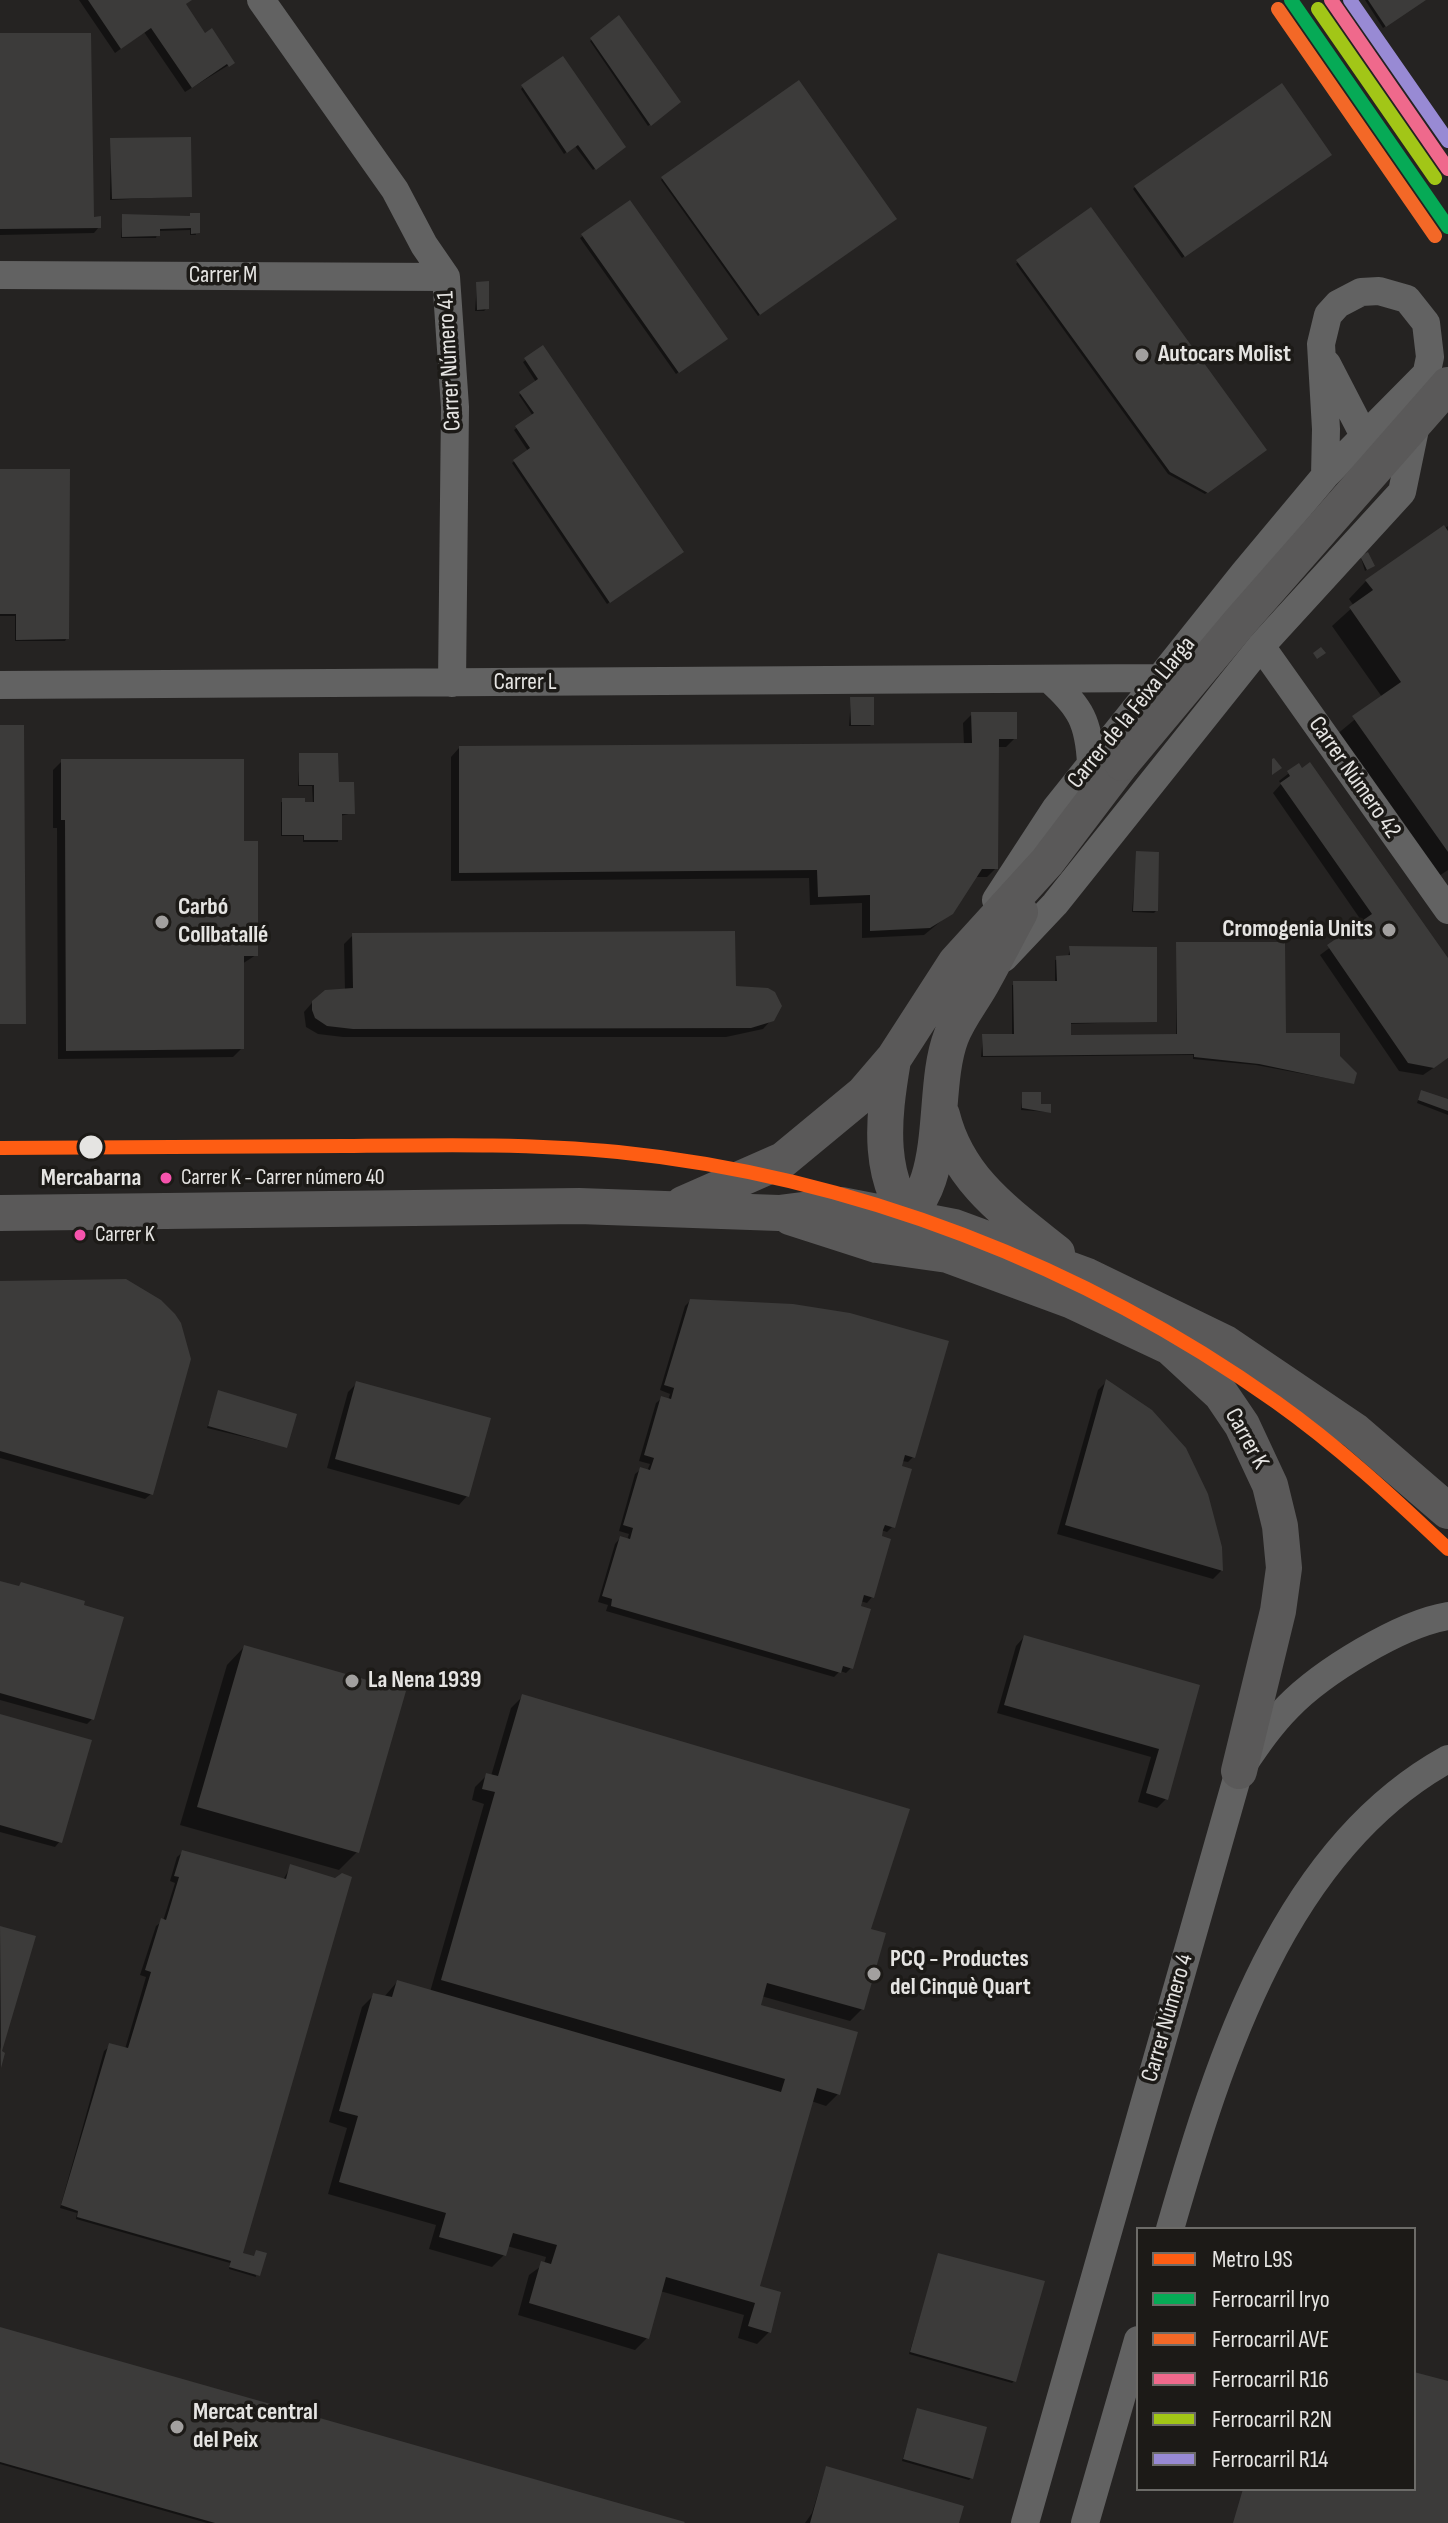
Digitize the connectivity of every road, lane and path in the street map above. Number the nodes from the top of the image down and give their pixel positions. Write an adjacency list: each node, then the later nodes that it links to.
1 (261, 0): 3 (street, Carrer Número 41)
2 (0, 275): 3 (street, Carrer M)
3 (446, 277): 11 (street, Carrer Número 41)
4 (1321, 344): 5 (street, Carrer de la Feixa Llarga); 6 (street, Carrer de la Feixa Llarga); 7 (street, Carrer de la Feixa Llarga)
5 (1437, 379): 6 (street, Carrer de la Feixa Llarga); 8 (street, Carrer de la Feixa Llarga); 13 (main road, Carrer de la Feixa Llarga, bridge)
6 (1365, 435): 7 (street, Carrer de la Feixa Llarga); 8 (street, Carrer de la Feixa Llarga)
7 (1325, 476): 9 (street, Carrer de la Feixa Llarga)
8 (1261, 646): 14 (street, Carrer Número 42); 15 (street, Carrer de la Feixa Llarga)
9 (1160, 678): 10 (street, Carrer L); 13 (street, Carrer de la Feixa Llarga)
10 (1049, 679): 11 (street, Carrer L); 13 (street)
11 (452, 683): 12 (street, Carrer L)
12 (0, 685)
13 (1106, 764): 15 (main road, Carrer de la Feixa Llarga); 15 (street, Carrer de la Feixa Llarga)
14 (1448, 910)
15 (969, 972): 16 (main road, Carrer de la Feixa Llarga); 17 (main road, Carrer de la Feixa Llarga)
16 (894, 1058): 18 (main road, Carrer de la Feixa Llarga); 21 (main road, Carrer de la Feixa Llarga)
17 (939, 1085): 21 (main road, Carrer de la Feixa Llarga); 24 (main road, Carrer de la Feixa Llarga)
18 (674, 1207): 19 (main road, Carrer K); 20 (main road, Carrer K)
19 (0, 1213)
20 (779, 1213): 21 (main road, Carrer K); 22 (main road, Carrer K)
21 (907, 1218): 22 (main road); 23 (main road, Carrer de la Feixa Llarga); 24 (main road, Carrer K)
22 (835, 1231): 23 (main road, Carrer K)
23 (948, 1255): 28 (main road, Carrer K)
24 (1087, 1276): 25 (main road, Carrer K)
25 (1448, 1511)
26 (1448, 1616): 28 (street, Carrer Número 4)
27 (1448, 1759): 29 (street)
28 (1239, 1771): 31 (street, Carrer Número 4)
29 (1171, 2227)
30 (1136, 2347): 32 (street)
31 (1025, 2523)
32 (1085, 2523)

